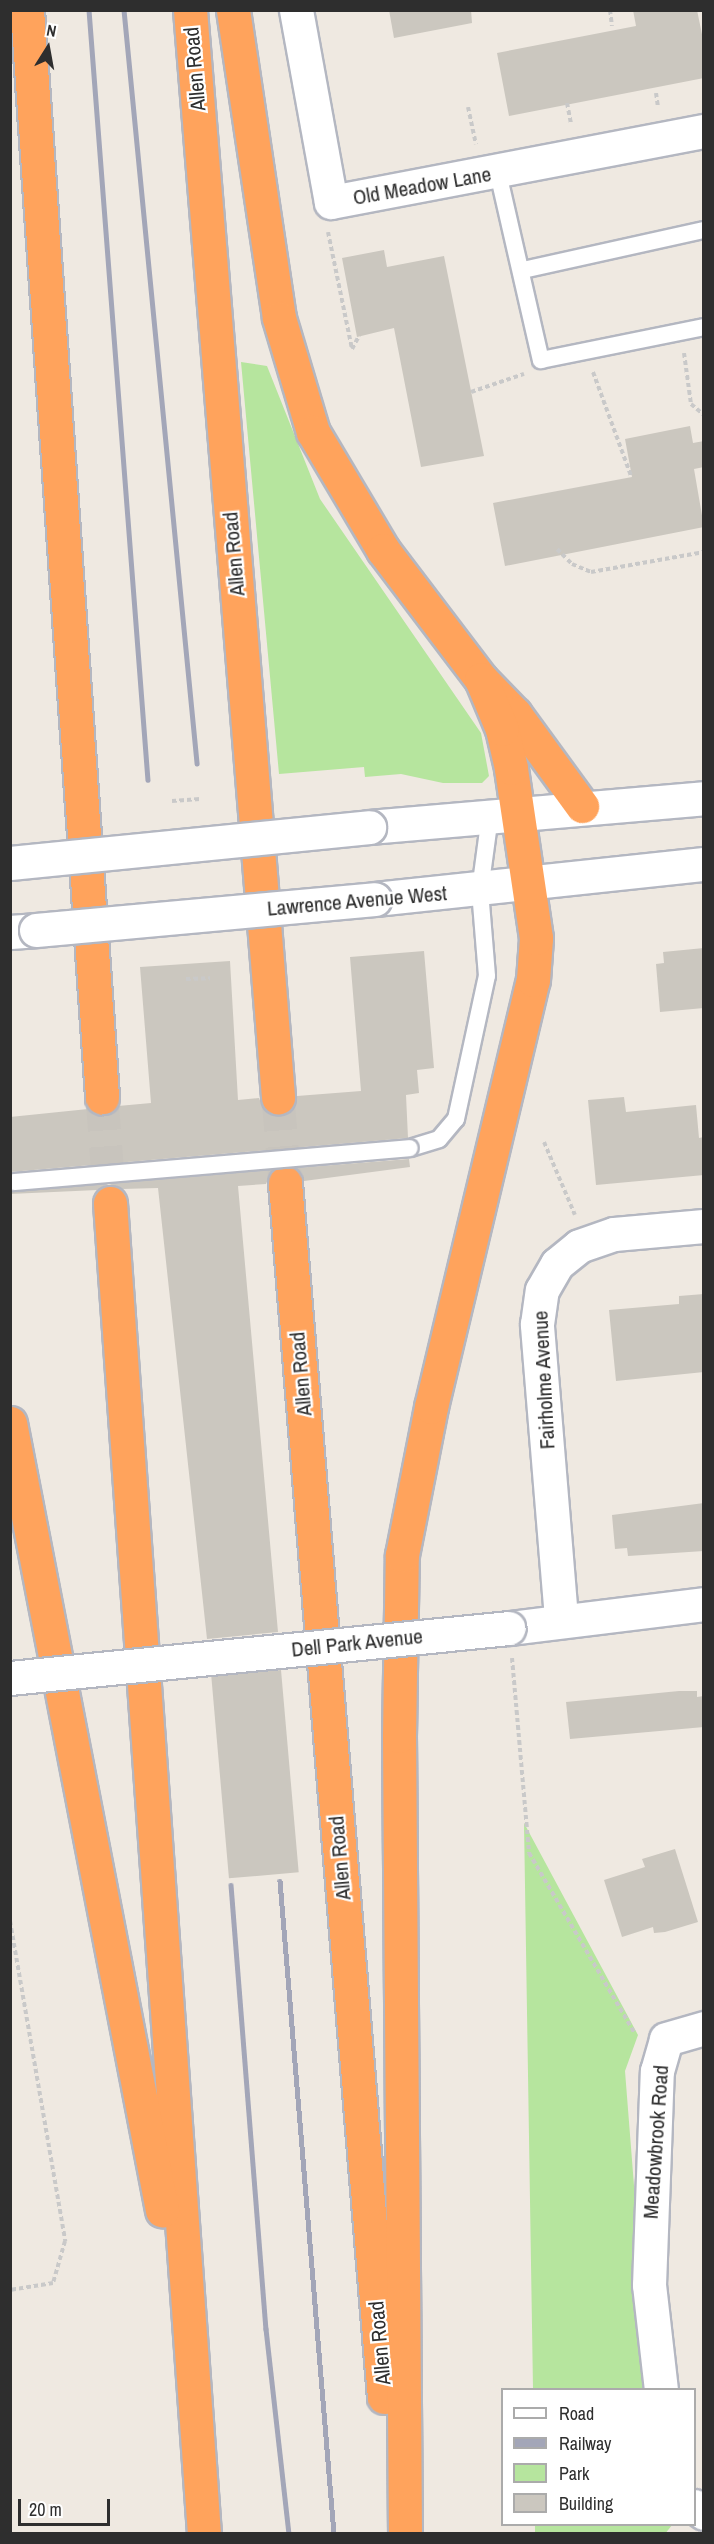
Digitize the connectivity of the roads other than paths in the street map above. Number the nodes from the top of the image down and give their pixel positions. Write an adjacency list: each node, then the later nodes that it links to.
1 (27, 10): 19 (highway)
2 (190, 10): 20 (highway, Allen Road)
3 (233, 10): 10 (highway)
4 (296, 10): 6 (street, Old Meadow Lane)
5 (704, 130): 6 (street, Old Meadow Lane)
6 (498, 173): 8 (lane)
7 (704, 230): 8 (lane)
8 (523, 270): 9 (lane)
9 (704, 327)
10 (481, 679): 12 (highway); 13 (highway)
11 (704, 798): 12 (street)
12 (582, 806): 13 (street)
13 (503, 814): 14 (street, bridge); 16 (highway); 17 (lane)
14 (10, 863)
15 (704, 864): 16 (street, Lawrence Avenue West)
16 (529, 885): 17 (street, Lawrence Avenue West); 34 (highway)
17 (480, 890): 18 (street, Lawrence Avenue West, bridge); 21 (lane, bridge)
18 (10, 932)
19 (102, 1097)
20 (278, 1097)
21 (12, 1182)
22 (285, 1184): 33 (highway, Allen Road)
23 (110, 1203): 30 (highway)
24 (704, 1226): 27 (street, Fairholme Avenue)
25 (10, 1423): 30 (highway)
26 (704, 1604): 27 (street, Dell Park Avenue)
27 (561, 1618): 28 (street, Dell Park Avenue, bridge)
28 (10, 1678)
29 (704, 2028): 31 (street, Meadowbrook Road)
30 (190, 2353): 32 (highway)
31 (661, 2388)
32 (204, 2534)
33 (396, 2534)
34 (405, 2534)

